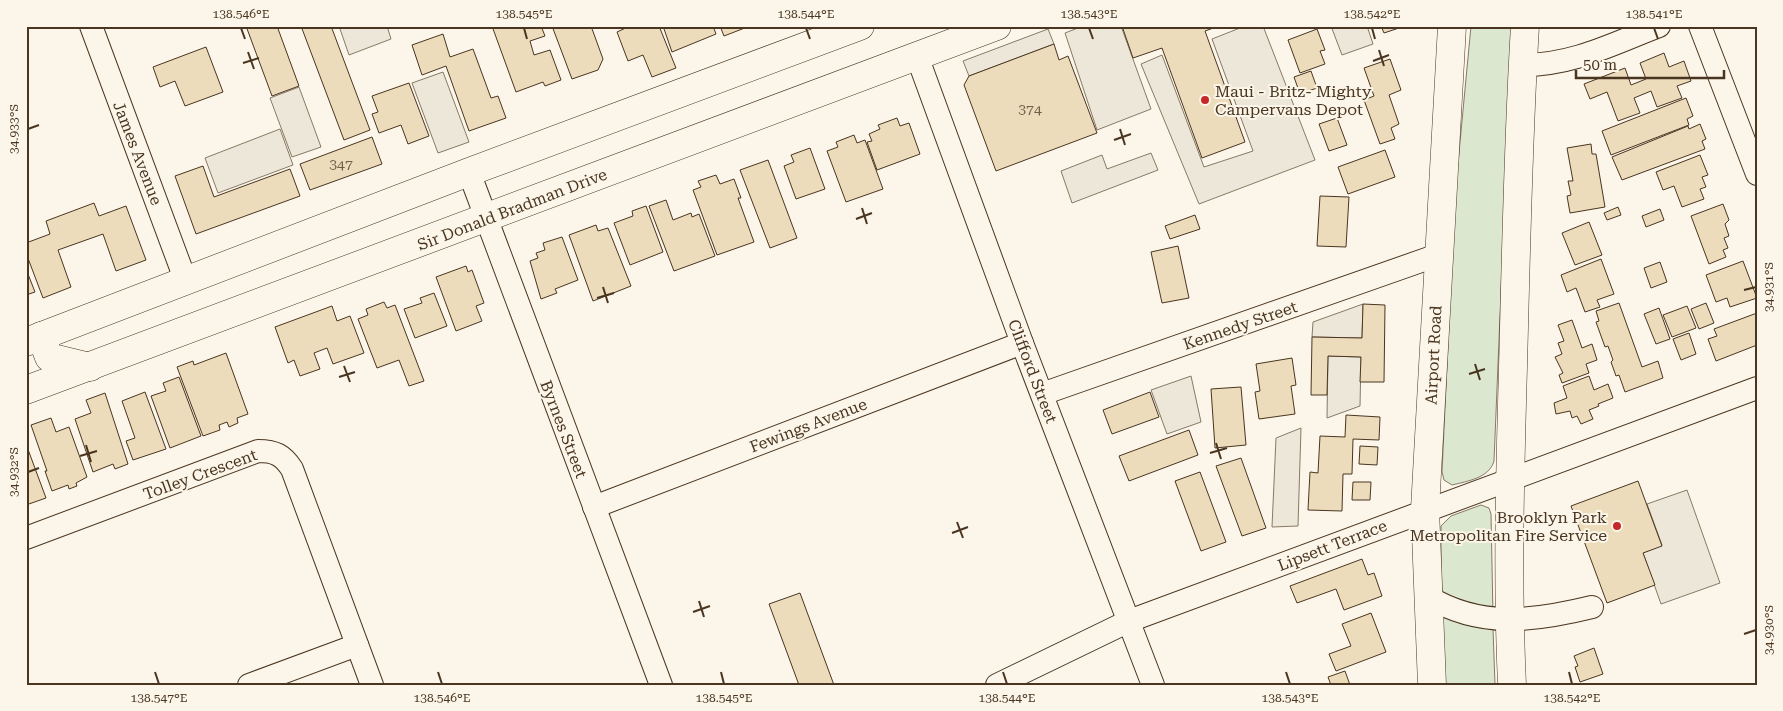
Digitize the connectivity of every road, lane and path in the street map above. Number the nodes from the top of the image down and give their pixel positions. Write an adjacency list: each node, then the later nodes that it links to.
1 (91, 26): 16 (street, James Avenue)
2 (860, 26): 12 (main road)
3 (997, 26): 9 (main road, Sir Donald Bradman Drive)
4 (1443, 26): 11 (main road)
5 (1452, 26): 11 (main road, Airport Road)
6 (1525, 26): 10 (main road)
7 (1659, 26): 10 (street)
8 (1700, 26): 13 (street)
9 (917, 56): 14 (main road, Sir Donald Bradman Drive); 18 (street, Clifford Street)
10 (1523, 65): 23 (main road)
11 (1449, 74): 15 (main road, Airport Road)
12 (469, 172): 14 (street, Byrnes Street); 16 (main road)
13 (1757, 174)
14 (486, 220): 19 (main road, Sir Donald Bradman Drive); 24 (street, Byrnes Street)
15 (1438, 255): 22 (street, Kennedy Street); 25 (main road, Airport Road)
16 (186, 279): 17 (main road)
17 (34, 339): 19 (main road)
18 (1022, 343): 22 (street, Clifford Street); 24 (street, Fewings Avenue)
19 (90, 367): 21 (main road, Sir Donald Bradman Drive)
20 (1757, 388): 23 (street, Lipsett Terrace)
21 (26, 390)
22 (1042, 394): 30 (street, Clifford Street)
23 (1510, 480): 25 (street, Lipsett Terrace); 29 (main road)
24 (594, 507): 34 (street, Byrnes Street)
25 (1425, 509): 27 (main road, Airport Road); 30 (street, Lipsett Terrace)
26 (26, 538): 31 (street, Tolley Crescent)
27 (1428, 596): 29 (street); 37 (main road, Airport Road)
28 (1592, 607): 29 (street)
29 (1509, 620): 38 (main road)
30 (1129, 621): 35 (street, Lipsett Terrace); 36 (street, Clifford Street)
31 (357, 645): 32 (street); 33 (street, Tolley Crescent)
32 (249, 685)
33 (372, 685)
34 (661, 685)
35 (997, 685)
36 (1153, 685)
37 (1432, 685)
38 (1512, 685)

